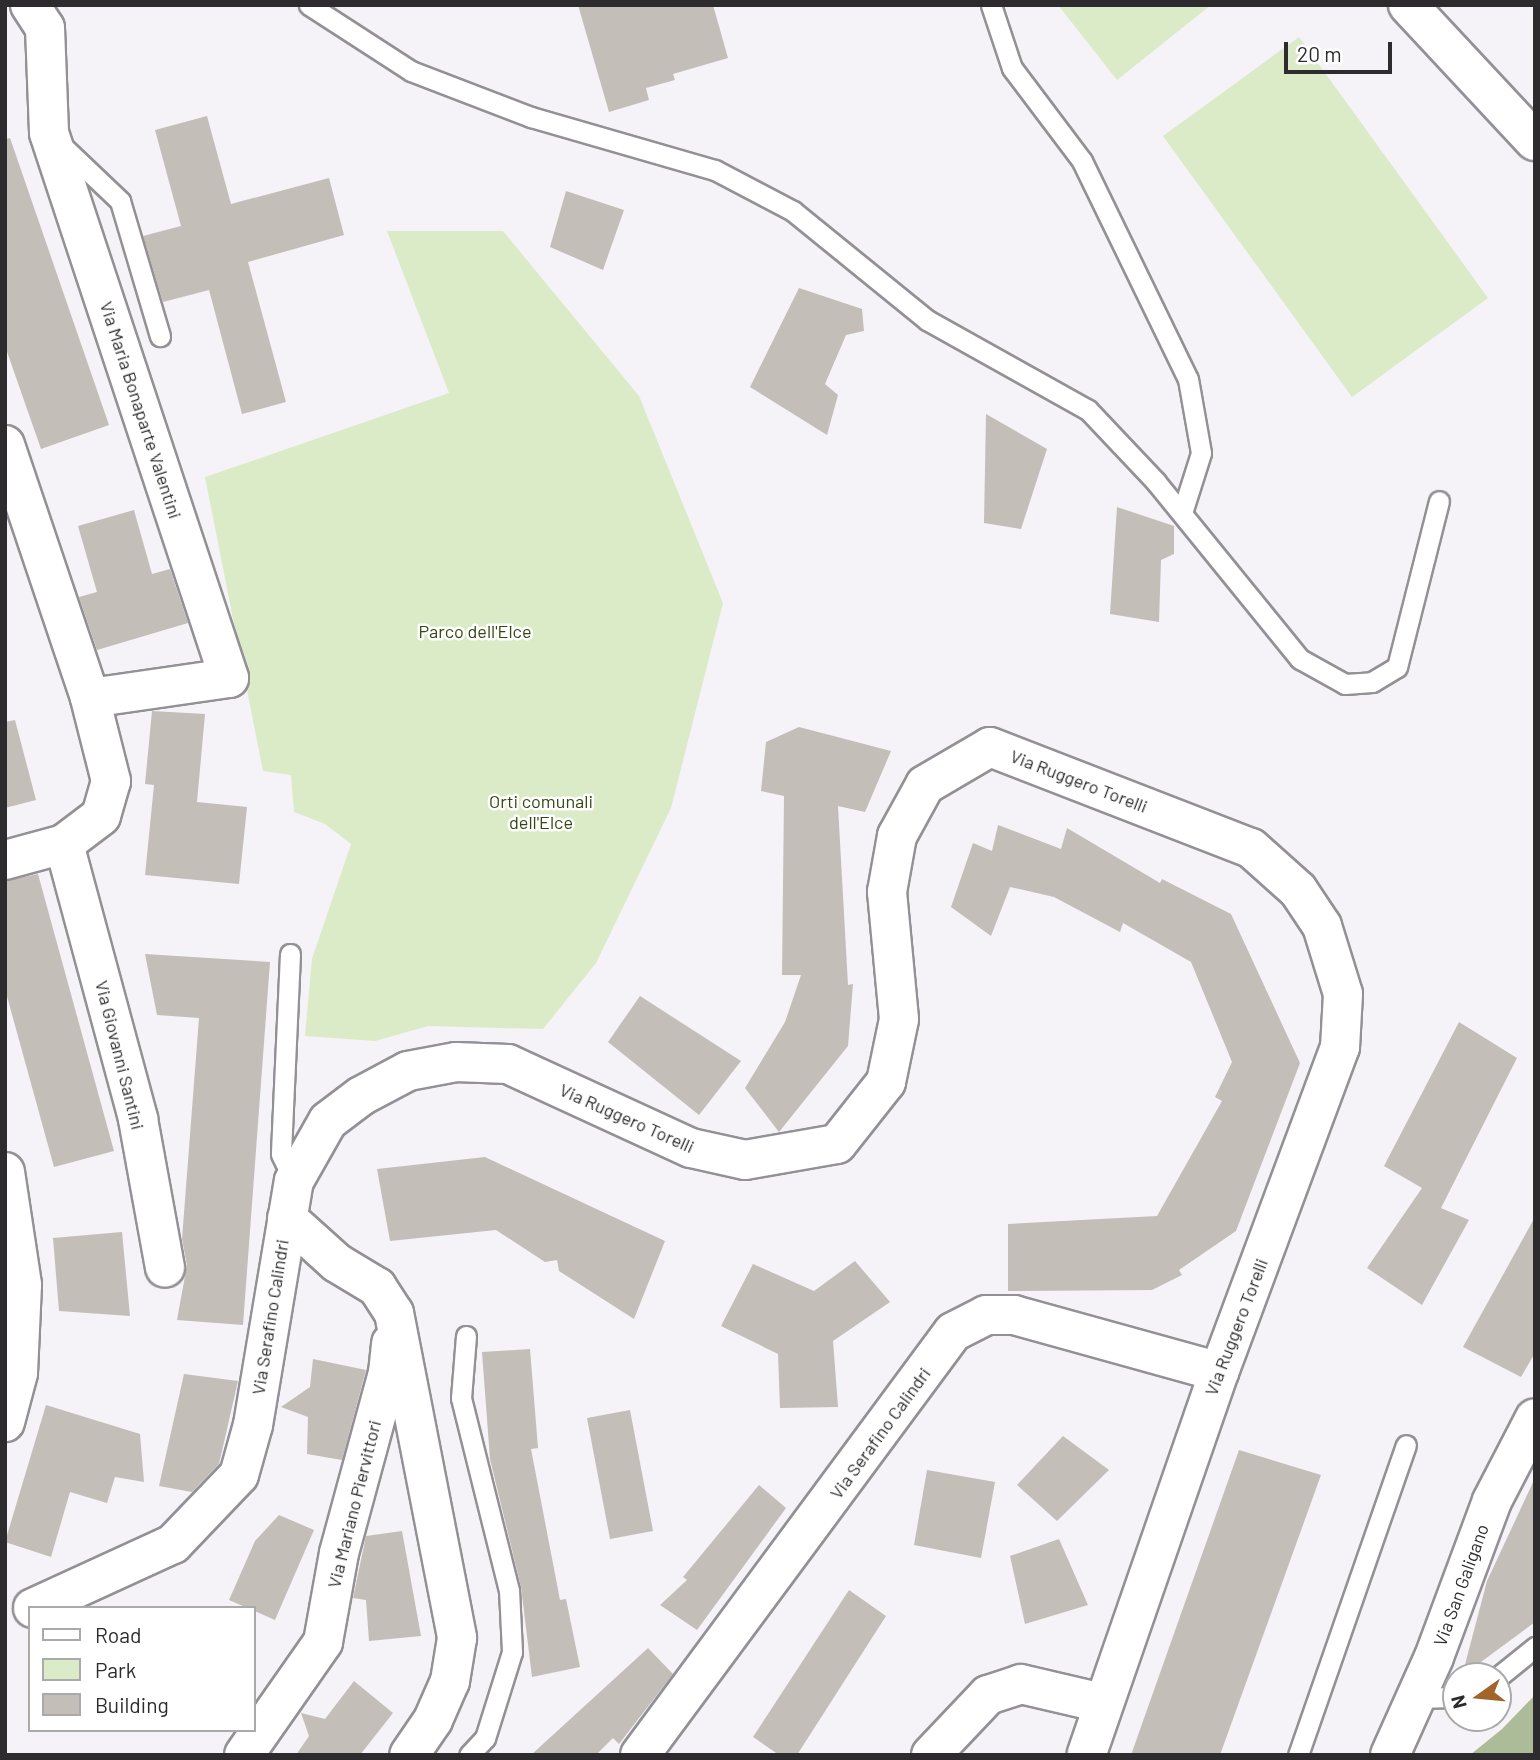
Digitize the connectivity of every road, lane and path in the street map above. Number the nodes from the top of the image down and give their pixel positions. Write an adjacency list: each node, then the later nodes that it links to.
1 (30, 5): 5 (street, Via Maria Bonaparte Valentini)
2 (309, 5): 10 (lane)
3 (991, 5): 10 (lane)
4 (1408, 5): 6 (street)
5 (49, 133): 7 (lane); 11 (street, Via Maria Bonaparte Valentini)
6 (1535, 141)
7 (160, 336)
8 (5, 445): 11 (street)
9 (1439, 501): 10 (lane)
10 (1182, 513)
11 (90, 698): 12 (street)
12 (64, 844): 13 (street); 18 (street, Via Giovanni Santini)
13 (5, 860)
14 (290, 954): 16 (lane)
15 (5, 1172): 23 (street)
16 (294, 1181): 17 (street, Via Ruggero Torelli); 21 (street, Via Ruggero Torelli)
17 (286, 1218): 19 (street, Via Serafino Calindri); 25 (street, Via Serafino Calindri)
18 (165, 1268)
19 (394, 1313): 33 (street, Via Mariano Piervittori); 34 (street, Via Serafino Calindri)
20 (466, 1336): 35 (lane)
21 (1219, 1372): 32 (street, Via Ruggero Torelli); 36 (street, Via Serafino Calindri)
22 (1535, 1418): 31 (street, Via San Galigano)
23 (5, 1422)
24 (1406, 1445): 39 (lane)
25 (35, 1606)
26 (28, 1609): 27 (street, Via Serafino Calindri)
27 (5, 1620)
28 (1535, 1647): 29 (lane)
29 (1512, 1666)
30 (1442, 1697): 31 (lane)
31 (1414, 1698): 40 (street, Via San Galigano)
32 (1102, 1703): 37 (street); 38 (street, Via Ruggero Torelli)
33 (244, 1755)
34 (409, 1755)
35 (469, 1755)
36 (640, 1755)
37 (931, 1755)
38 (1086, 1755)
39 (1298, 1755)
40 (1390, 1755)

